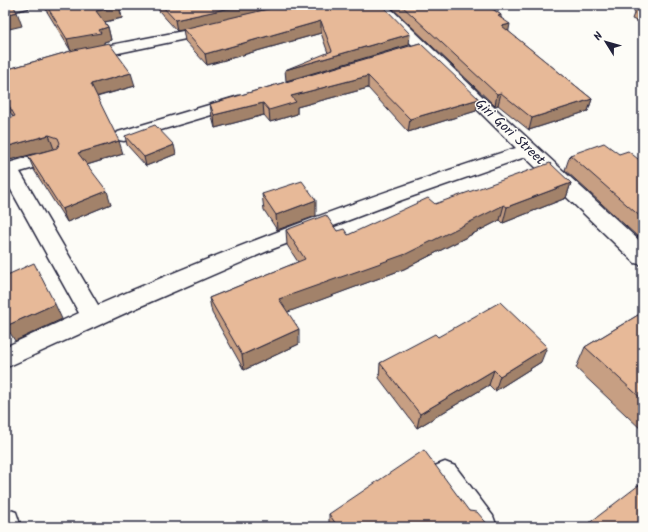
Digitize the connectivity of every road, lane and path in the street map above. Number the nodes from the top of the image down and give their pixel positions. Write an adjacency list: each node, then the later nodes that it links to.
1 (23, 5): 3 (street)
2 (378, 5): 8 (street, Giri Gori Street)
3 (5, 9)
4 (230, 25): 5 (street)
5 (67, 58)
6 (252, 97): 7 (street)
7 (124, 136)
8 (528, 150): 11 (street, Giri Gori Street); 12 (street)
9 (54, 156): 10 (street)
10 (7, 170): 12 (street)
11 (643, 257)
12 (93, 316): 13 (street)
13 (5, 358)
14 (445, 476): 17 (street)
15 (5, 523): 16 (street)
16 (6, 527)
17 (482, 527)

